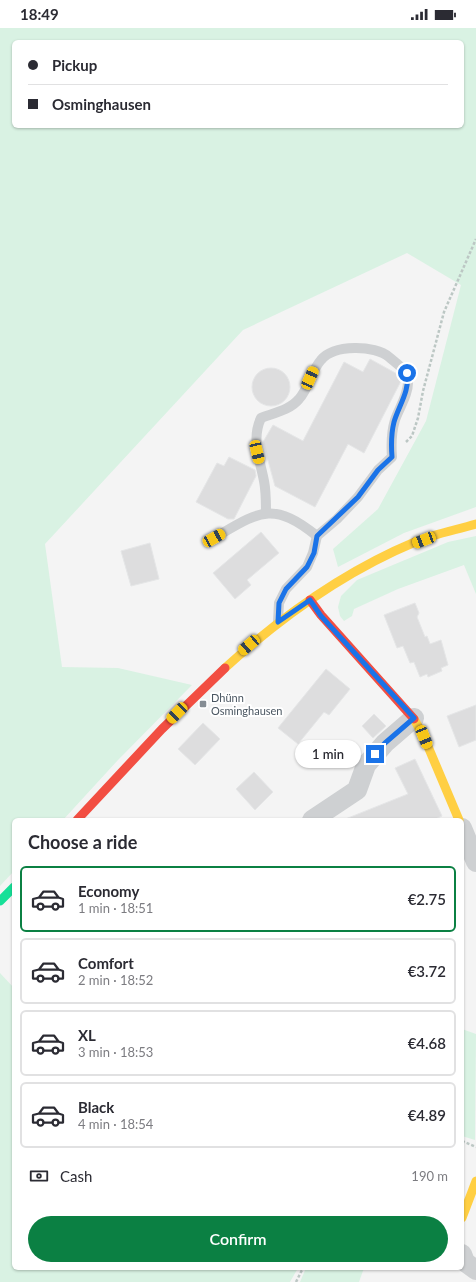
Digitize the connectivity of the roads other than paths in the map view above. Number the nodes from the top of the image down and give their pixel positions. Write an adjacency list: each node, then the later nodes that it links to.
1 (266, 512): 3 (lane); 3 (lane); 4 (lane)
2 (476, 524): 5 (main road)
3 (317, 536): 6 (lane)
4 (214, 538)
5 (310, 600): 6 (main road); 7 (main road)
6 (278, 622): 8 (main road)
7 (414, 718): 9 (street); 10 (main road)
8 (79, 818)
9 (315, 818)
10 (458, 818)
11 (464, 833): 12 (street)
12 (476, 862)
13 (12, 889): 14 (main road)
14 (0, 902)
15 (476, 1181): 16 (main road)
16 (464, 1213)
17 (464, 1259): 18 (street)
18 (476, 1270)

